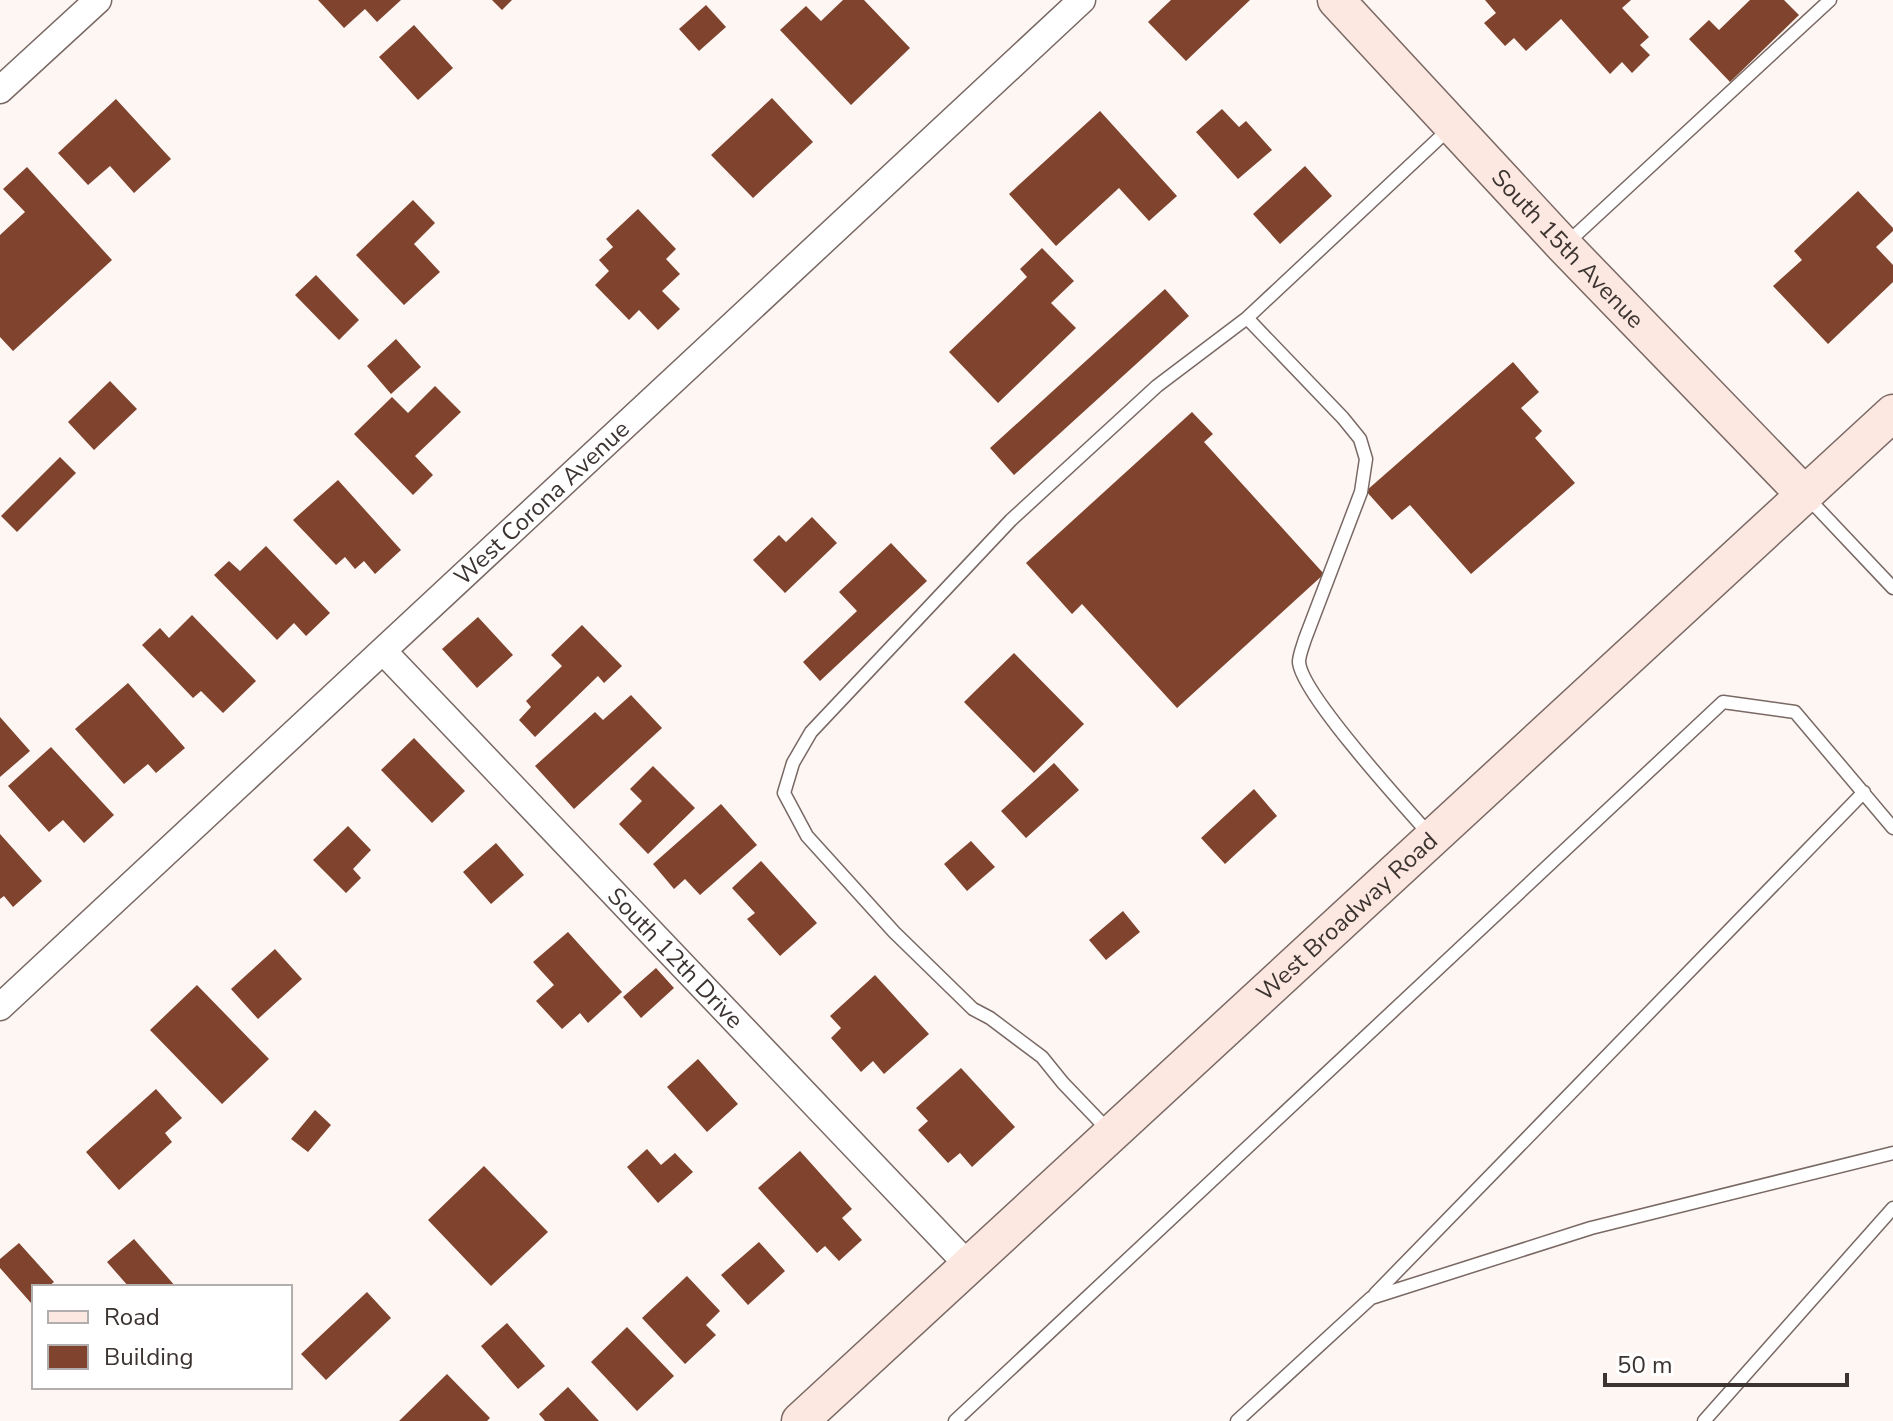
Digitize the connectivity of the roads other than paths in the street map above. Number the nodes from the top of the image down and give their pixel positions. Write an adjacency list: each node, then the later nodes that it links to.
1 (98, 0): 5 (street)
2 (1082, 0): 12 (street, West Corona Avenue)
3 (1830, 0): 7 (lane)
4 (1347, 4): 6 (main road, South 15th Avenue)
5 (0, 90)
6 (1453, 126): 7 (main road, South 15th Avenue); 8 (lane)
7 (1564, 246): 10 (main road, South 15th Avenue)
8 (1247, 318): 15 (lane); 17 (lane)
9 (1893, 413): 10 (main road, West Broadway Road)
10 (1805, 495): 11 (lane); 15 (main road, West Broadway Road)
11 (1893, 588)
12 (383, 651): 16 (street, West Corona Avenue); 20 (street, South 12th Drive)
13 (1864, 792): 14 (lane); 21 (lane); 23 (lane)
14 (1893, 828)
15 (1433, 838): 17 (main road, West Broadway Road)
16 (0, 1007)
17 (1111, 1134): 20 (main road, West Broadway Road)
18 (1893, 1153): 21 (lane)
19 (1893, 1208): 25 (lane)
20 (968, 1265): 22 (main road, West Broadway Road)
21 (1371, 1298): 24 (lane)
22 (800, 1421)
23 (955, 1421)
24 (1237, 1421)
25 (1704, 1421)

